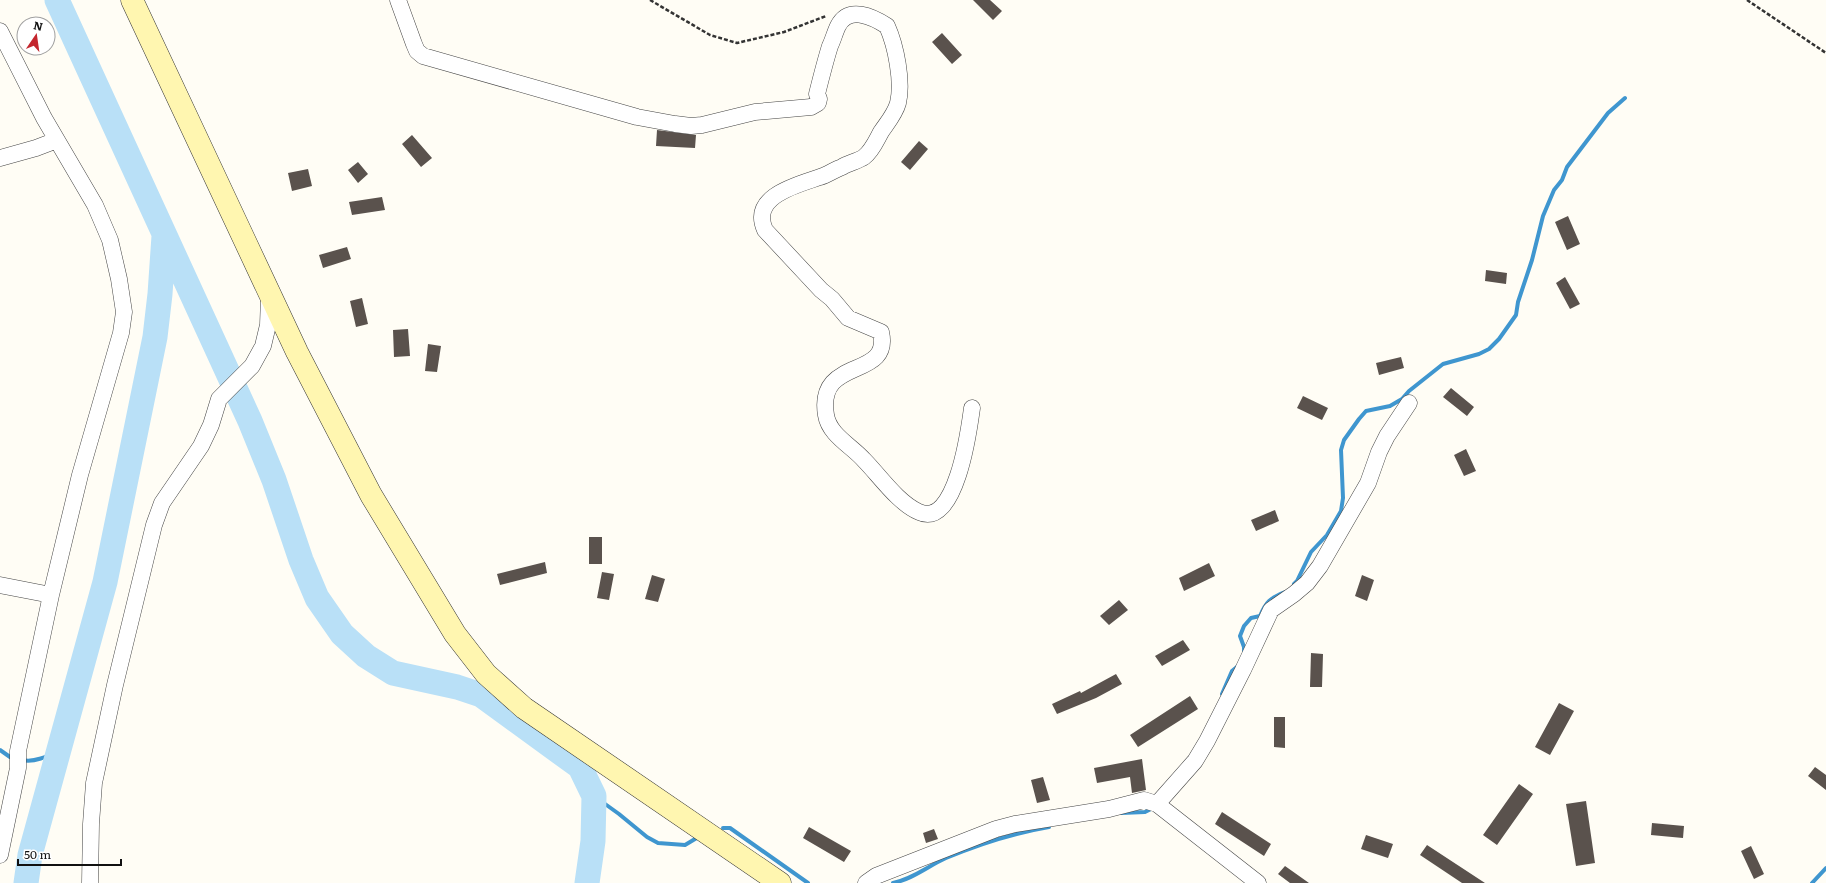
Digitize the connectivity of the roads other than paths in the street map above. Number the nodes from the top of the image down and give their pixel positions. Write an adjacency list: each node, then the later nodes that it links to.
1 (132, 0): 6 (main road)
2 (398, 0): 8 (street)
3 (0, 32): 4 (street)
4 (57, 140): 5 (street); 10 (street)
5 (0, 158)
6 (269, 293): 13 (street); 14 (main road)
7 (1410, 403): 11 (street)
8 (972, 408)
9 (0, 585): 10 (street)
10 (51, 594): 12 (street)
11 (1157, 804): 15 (street); 16 (street)
12 (0, 855)
13 (90, 883)
14 (780, 883)
15 (866, 883)
16 (1258, 883)

